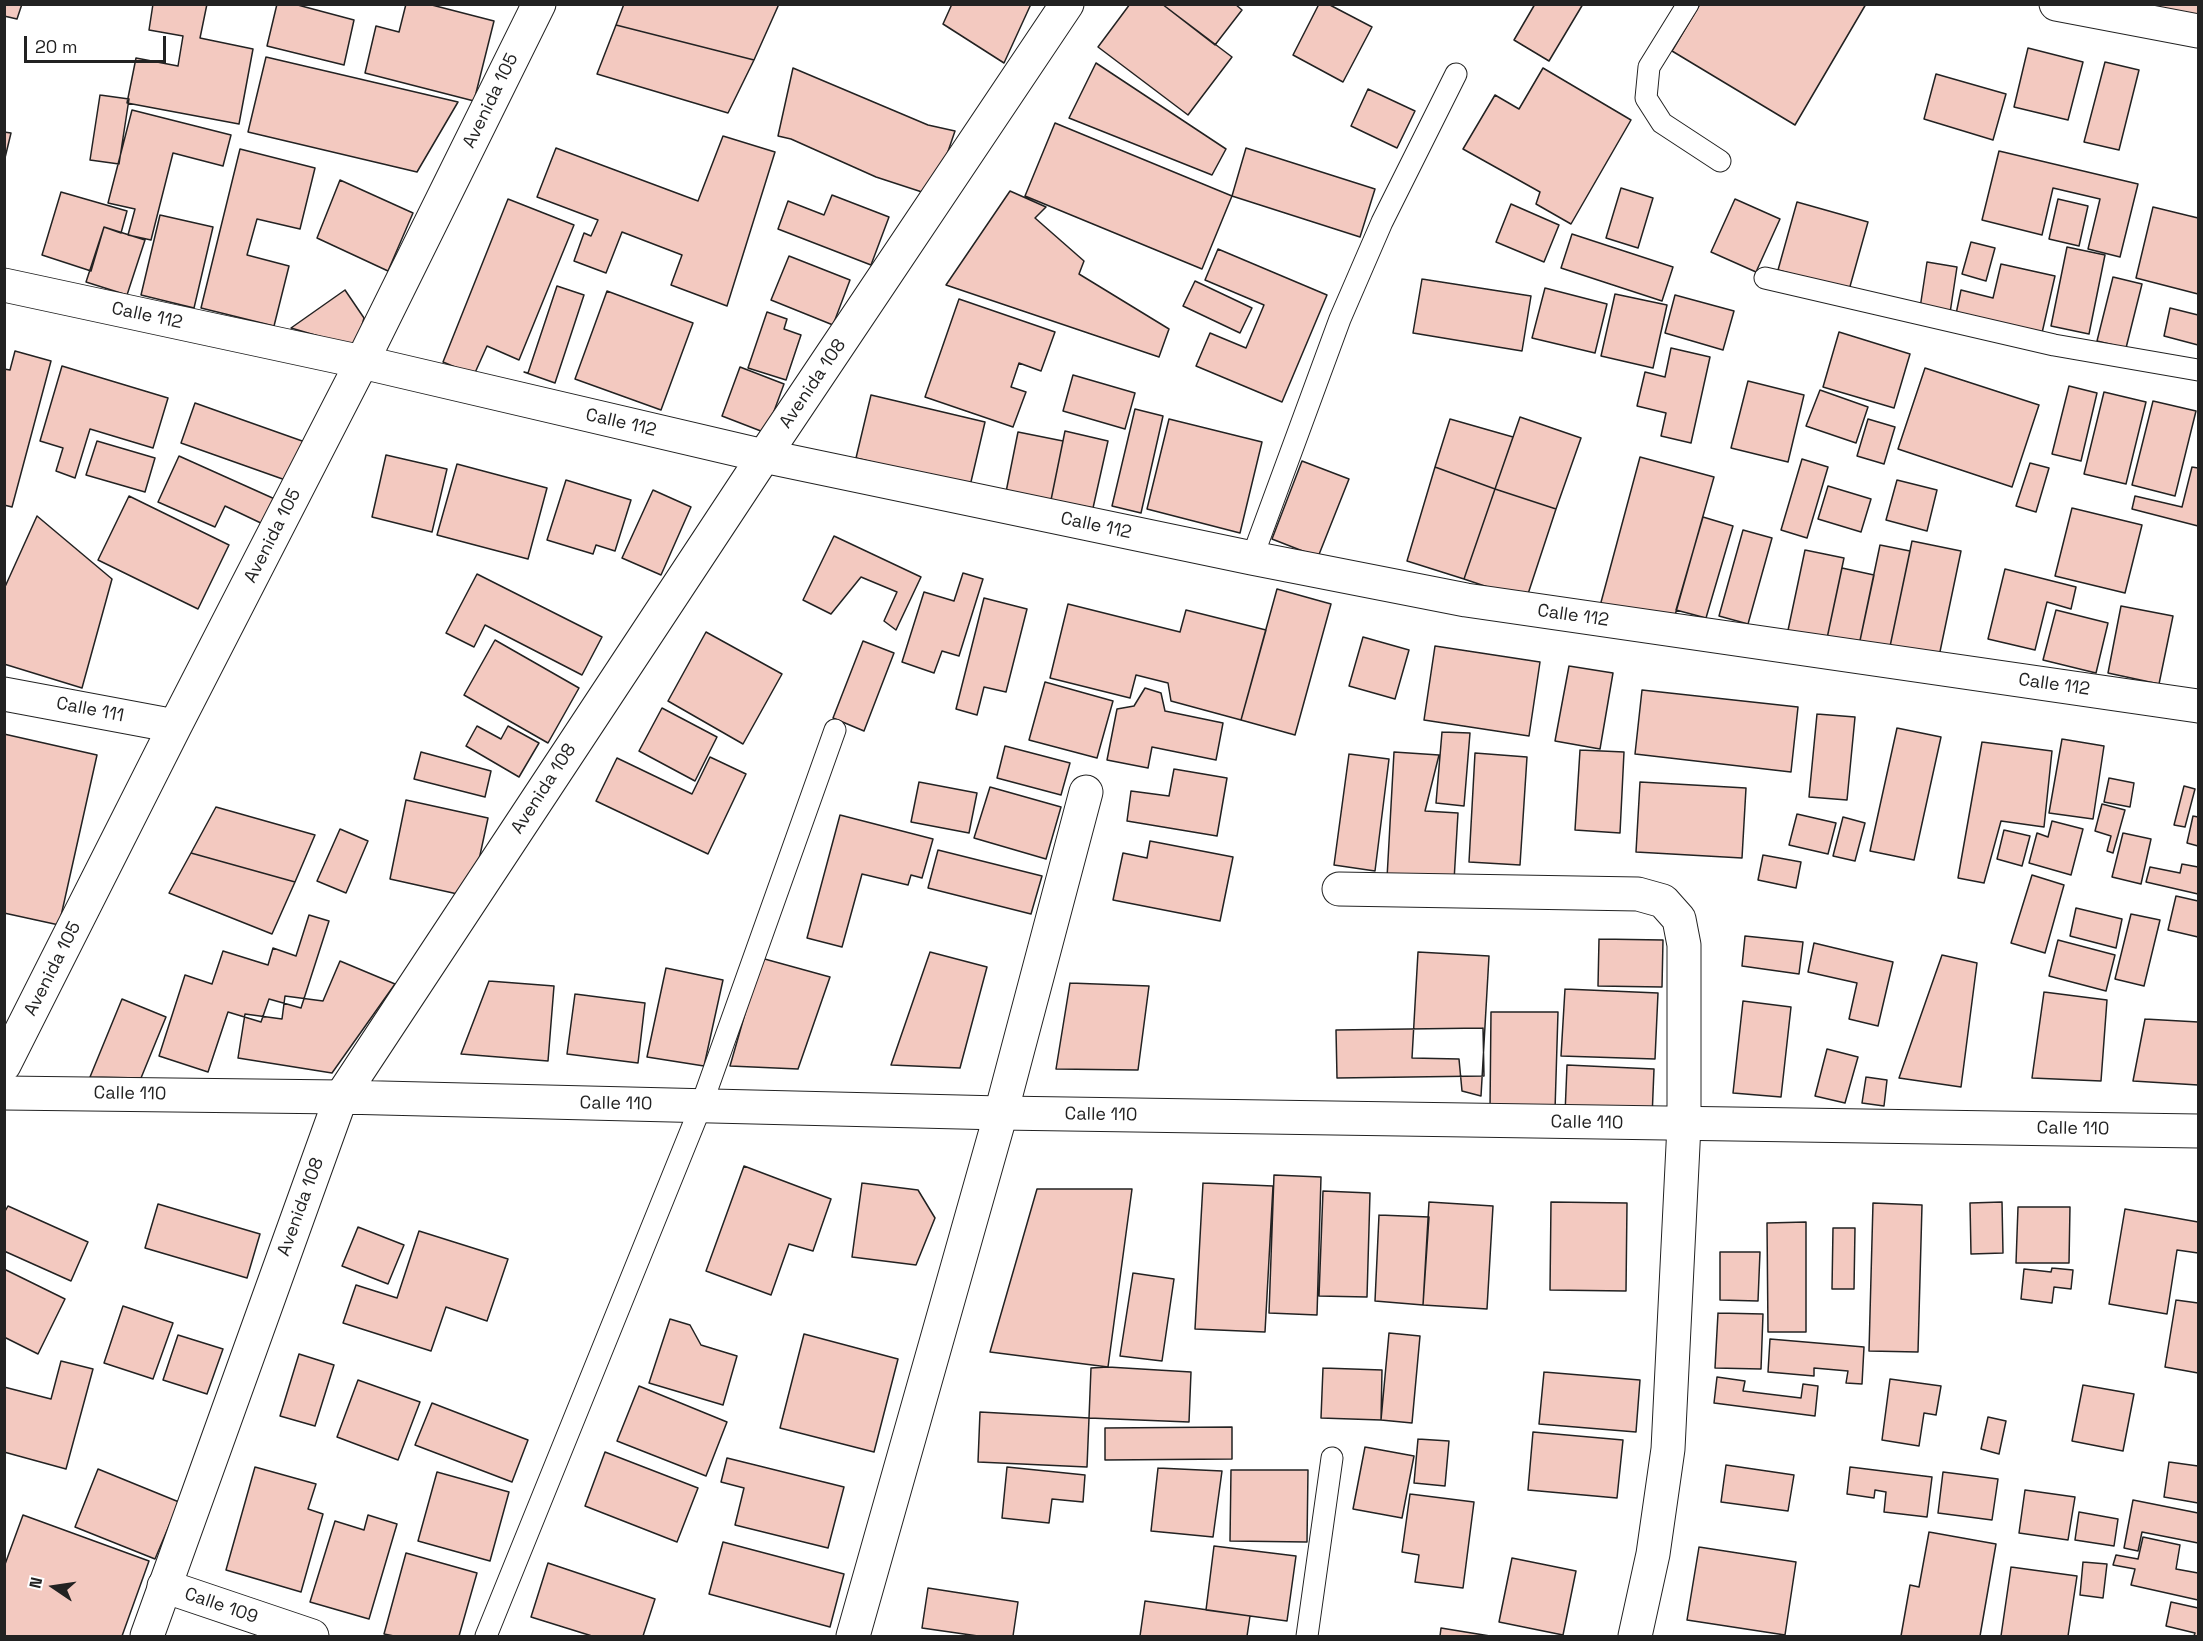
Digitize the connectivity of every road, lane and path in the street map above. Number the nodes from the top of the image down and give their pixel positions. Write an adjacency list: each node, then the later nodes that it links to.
1 (538, 4): 10 (street, Avenida 105)
2 (1067, 4): 12 (street, Avenida 108)
3 (1688, 4): 7 (lane)
4 (2056, 4): 5 (street)
5 (2199, 31)
6 (1456, 74): 13 (lane)
7 (1720, 161)
8 (1765, 278): 11 (lane)
9 (4, 285): 10 (street, Calle 112)
10 (362, 362): 12 (street, Calle 112); 16 (street, Avenida 105)
11 (2199, 370)
12 (764, 456): 13 (street, Calle 112); 22 (street, Avenida 108)
13 (1252, 558): 15 (street, Calle 112)
14 (4, 694): 16 (street, Calle 111)
15 (2199, 706)
16 (174, 726): 20 (street, Avenida 105)
17 (835, 730): 23 (lane)
18 (1086, 792): 24 (street)
19 (1339, 889): 25 (street)
20 (4, 1065)
21 (4, 1093): 22 (street, Calle 110)
22 (341, 1097): 23 (street, Calle 110); 28 (street, Avenida 108)
23 (701, 1106): 24 (street, Calle 110); 31 (lane)
24 (1001, 1113): 25 (street, Calle 110); 32 (street)
25 (1684, 1125): 26 (street, Calle 110); 34 (street)
26 (2199, 1131)
27 (1332, 1458): 33 (lane)
28 (164, 1586): 29 (street, Avenida 108); 30 (street, Calle 109)
29 (147, 1636)
30 (312, 1636)
31 (486, 1636)
32 (853, 1636)
33 (1307, 1636)
34 (1635, 1636)

